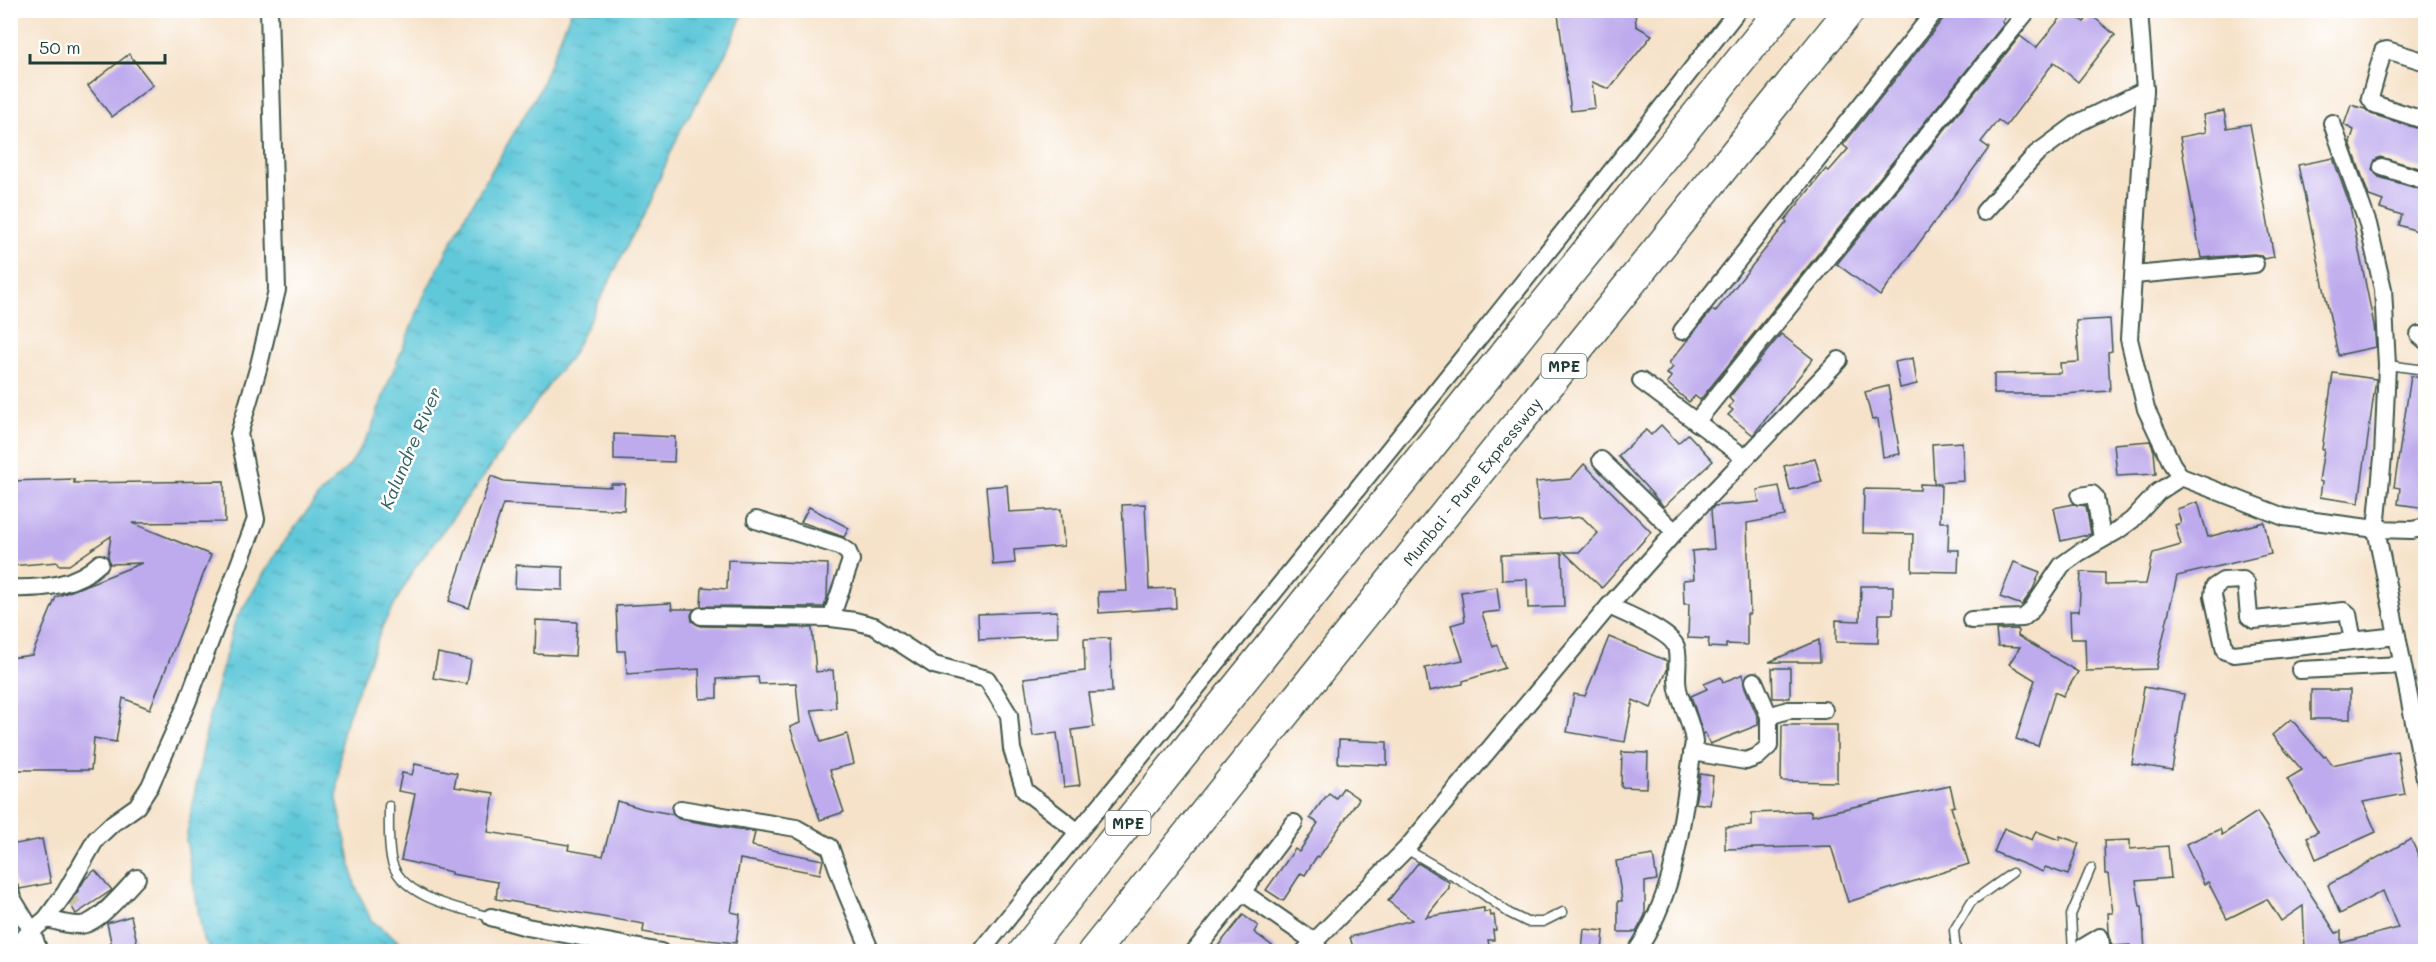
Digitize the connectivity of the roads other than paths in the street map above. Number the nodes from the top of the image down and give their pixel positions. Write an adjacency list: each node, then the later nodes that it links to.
1 (269, 10): 60 (street)
2 (1738, 10): 50 (street)
3 (1781, 10): 68 (highway, MPE)
4 (1850, 10): 69 (highway, Mumbai - Pune Expressway / MPE)
5 (1936, 10): 17 (street)
6 (2028, 10): 22 (street)
7 (2139, 10): 9 (street)
8 (2426, 62): 10 (street)
9 (2145, 90): 14 (street); 16 (street)
10 (2426, 121)
11 (2332, 123): 19 (street)
12 (2382, 167): 13 (street)
13 (2426, 181)
14 (1984, 212)
15 (2255, 264): 16 (street)
16 (2134, 275): 25 (street)
17 (1682, 331)
18 (1839, 360): 23 (street)
19 (2387, 365): 20 (lane); 29 (street)
20 (2426, 370)
21 (1641, 381): 22 (street)
22 (1696, 422): 23 (street)
23 (1745, 458): 30 (street)
24 (1601, 460): 30 (street)
25 (2181, 477): 29 (street); 31 (street)
26 (2080, 496): 31 (street)
27 (756, 520): 36 (street)
28 (2426, 527): 29 (street)
29 (2376, 530): 38 (street)
30 (1675, 532): 34 (street)
31 (2102, 538): 37 (street)
32 (100, 563): 33 (street)
33 (10, 588)
34 (1609, 606): 45 (street); 51 (street)
35 (701, 616): 36 (street)
36 (831, 618): 50 (street)
37 (1971, 620)
38 (2397, 636): 39 (street); 40 (street)
39 (2353, 641): 39 (street)
40 (2402, 665): 41 (street); 46 (street)
41 (2301, 670)
42 (1754, 681): 44 (street)
43 (1824, 710): 44 (street)
44 (1769, 716): 45 (street)
45 (1692, 752): 71 (street)
46 (2426, 783)
47 (389, 806): 59 (lane)
48 (681, 809): 66 (street)
49 (1294, 823): 56 (street)
50 (1077, 831): 67 (street)
51 (1406, 849): 58 (lane); 62 (street)
52 (2091, 868): 73 (lane)
53 (2012, 873): 72 (lane)
54 (137, 878): 60 (street)
55 (10, 890): 61 (street)
56 (1242, 892): 62 (street); 70 (street)
57 (67, 903): 60 (street)
58 (1563, 912)
59 (491, 916): 65 (street)
60 (50, 919): 61 (street)
61 (32, 932): 63 (street); 64 (street)
62 (1313, 948)
63 (10, 949)
64 (39, 951)
65 (661, 951)
66 (871, 951)
67 (981, 951)
68 (1024, 951)
69 (1093, 951)
70 (1194, 951)
71 (1636, 951)
72 (1956, 951)
73 (2074, 951): 74 (street)
74 (2102, 951)

